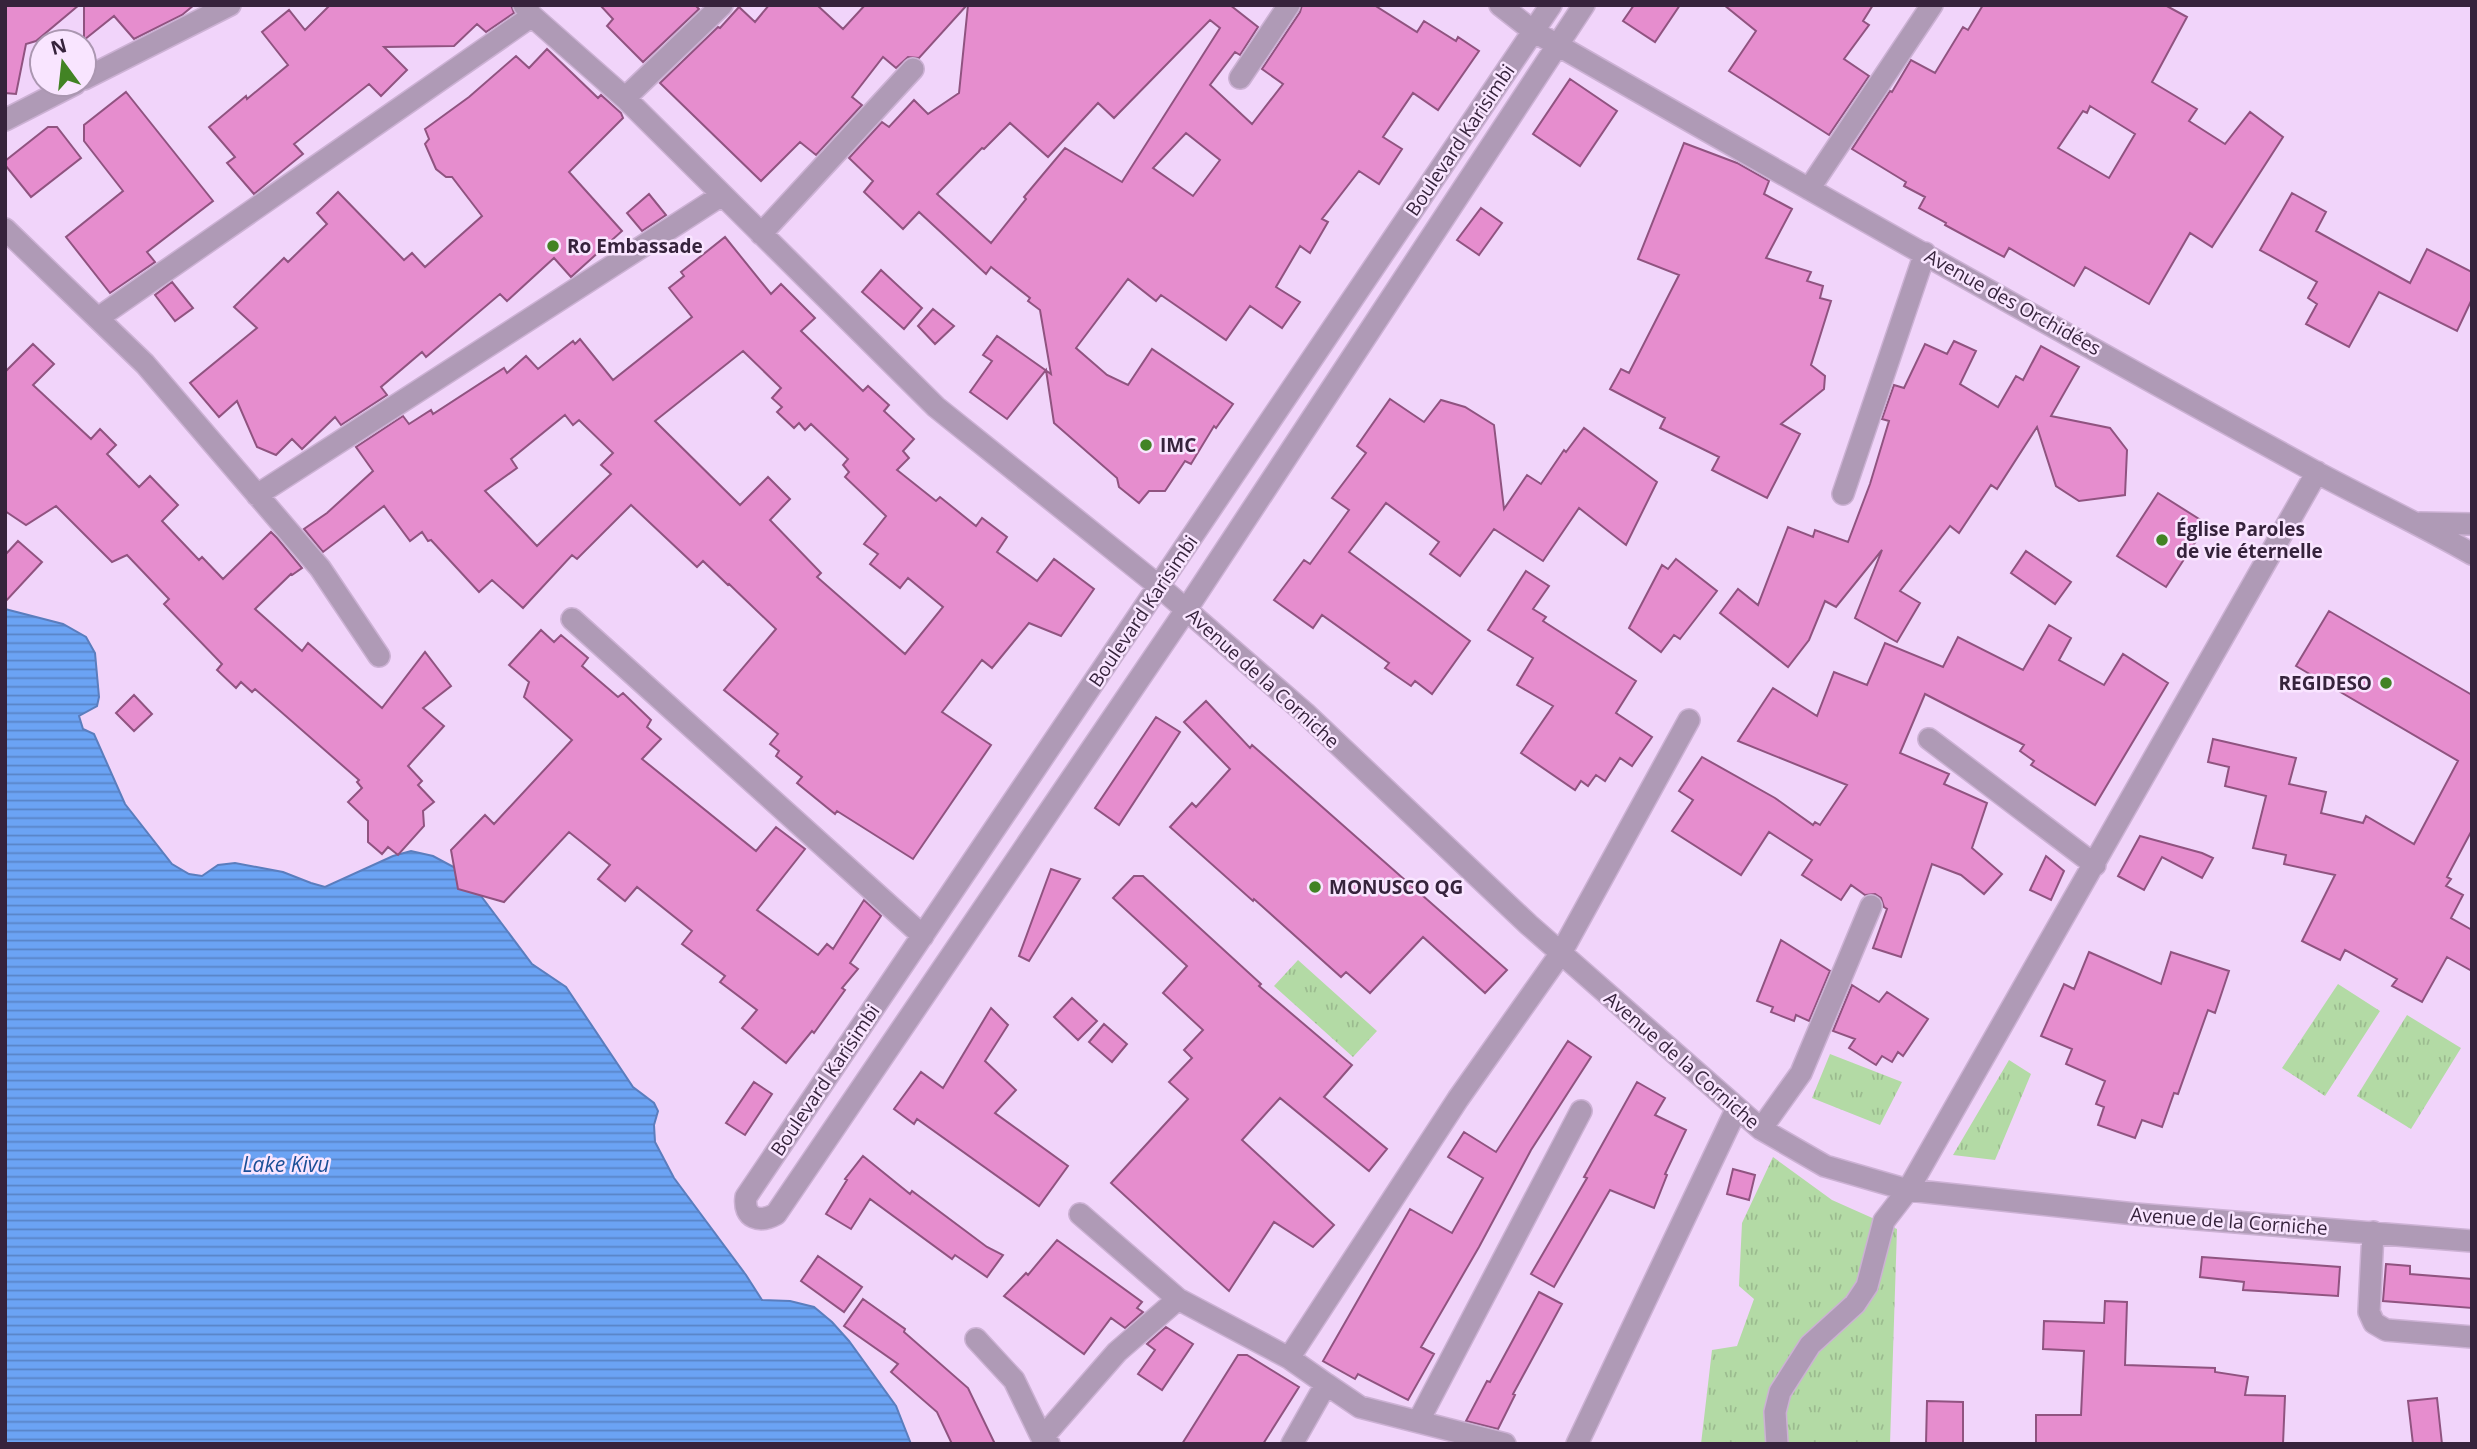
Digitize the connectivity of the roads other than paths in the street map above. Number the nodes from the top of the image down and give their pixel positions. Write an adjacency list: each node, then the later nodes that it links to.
1 (230, 5): 12 (street)
2 (722, 5): 15 (street)
3 (1289, 5): 13 (street)
4 (1500, 5): 9 (street, Avenue des Orchidées)
5 (1551, 5): 9 (street, Boulevard Karisimbi)
6 (1584, 5): 10 (street)
7 (1932, 5): 17 (street)
8 (528, 11): 15 (street, Avenue de la Corniche); 22 (street)
9 (1533, 31): 10 (street, Avenue des Orchidées); 29 (street, Boulevard Karisimbi)
10 (1557, 45): 17 (street, Avenue des Orchidées); 30 (street)
11 (914, 69): 20 (street)
12 (98, 72)
13 (1240, 78)
14 (48, 98): 16 (street)
15 (625, 98): 18 (street, Avenue de la Corniche)
16 (5, 120)
17 (1809, 188): 21 (street, Avenue des Orchidées)
18 (722, 195): 20 (street, Avenue de la Corniche); 25 (street)
19 (5, 229): 22 (street)
20 (761, 234): 29 (street, Avenue de la Corniche)
21 (1925, 253): 23 (street, Avenue des Orchidées); 24 (street)
22 (97, 318): 25 (street)
23 (2317, 472): 26 (street, Avenue des Orchidées); 35 (street)
24 (1843, 494)
25 (257, 495): 32 (street)
26 (2418, 523): 27 (street); 28 (street, Avenue des Orchidées)
27 (2472, 524)
28 (2472, 554)
29 (1160, 587): 30 (street, Avenue de la Corniche); 37 (street, Boulevard Karisimbi)
30 (1186, 610): 37 (street, Boulevard Karisimbi); 38 (street, Avenue de la Corniche)
31 (572, 619): 37 (street)
32 (379, 656)
33 (1689, 720): 38 (street)
34 (1928, 739): 35 (street)
35 (2095, 865): 42 (street)
36 (1871, 906): 41 (street)
37 (923, 936)
38 (1561, 953): 39 (street, Avenue de la Corniche); 49 (street)
39 (1737, 1108): 41 (street, Avenue de la Corniche); 55 (street)
40 (1581, 1111): 51 (street)
41 (1761, 1129): 42 (street, Avenue de la Corniche)
42 (1908, 1190): 44 (street, Avenue de la Corniche); 56 (street)
43 (1080, 1214): 46 (street)
44 (2373, 1232): 45 (street, Avenue de la Corniche); 47 (street)
45 (2472, 1241)
46 (1178, 1299): 49 (street); 52 (street)
47 (2472, 1338)
48 (976, 1339): 52 (street)
49 (1289, 1358): 50 (street)
50 (1326, 1384): 51 (street); 53 (street)
51 (1419, 1420): 54 (street)
52 (1046, 1441)
53 (1292, 1444)
54 (1505, 1444)
55 (1577, 1444)
56 (1777, 1444)

